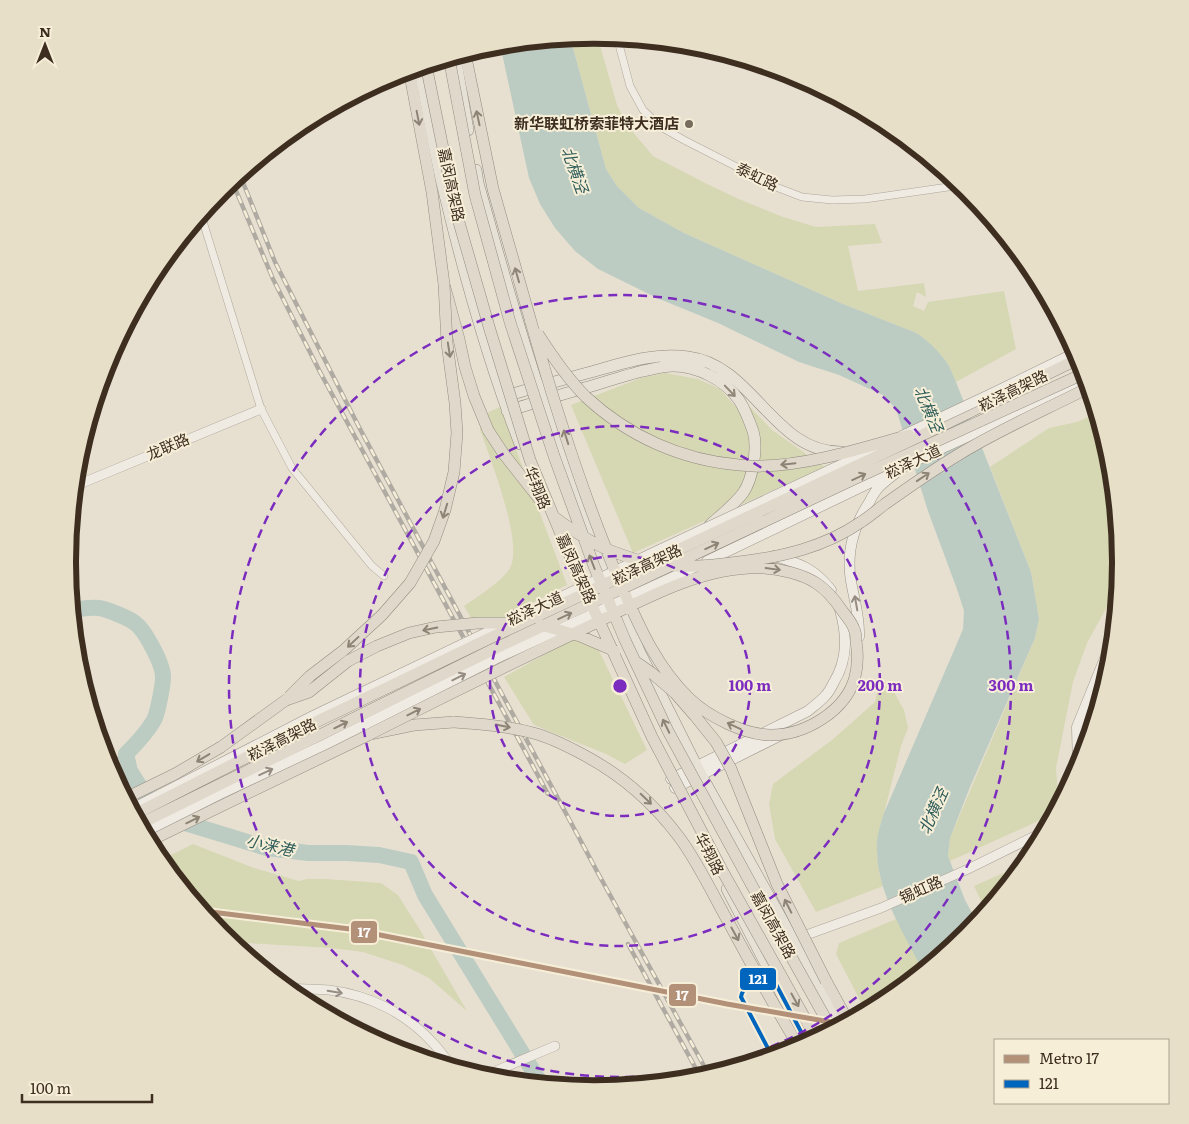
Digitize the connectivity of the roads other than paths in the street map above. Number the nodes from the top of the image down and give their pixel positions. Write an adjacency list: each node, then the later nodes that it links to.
1 (619, 45): 8 (street, 泰虹路)
2 (466, 60): 11 (highway, one-way to 2)
3 (456, 62): 16 (main road, 华翔路)
4 (450, 64): 46 (highway, 嘉闵高架路, one-way to 4, bridge)
5 (427, 71): 47 (highway, 嘉闵高架路, one-way to 47, bridge)
6 (420, 74): 18 (main road, 华翔路)
7 (410, 78): 10 (highway, one-way to 10)
8 (951, 187)
9 (203, 222): 20 (street)
10 (444, 284): 17 (highway, one-way to 17, bridge); 30 (highway, one-way to 30, bridge)
11 (530, 322): 22 (highway, one-way to 11, bridge); 31 (highway, one-way to 11, bridge)
12 (1069, 356): 23 (main road, 崧泽大道, bridge)
13 (1072, 362): 22 (highway, 崧泽高架路)
14 (1078, 376): 38 (highway, 崧泽高架路, one-way to 14, bridge)
15 (1081, 385): 24 (main road, 崧泽大道)
16 (538, 387): 18 (main road); 19 (main road, 华翔路); 23 (main road, bridge)
17 (1083, 390)
18 (503, 397): 21 (main road, 华翔路)
19 (542, 401): 21 (main road); 26 (main road, one-way to 26, bridge); 33 (main road, 华翔路)
20 (261, 409): 25 (street, 龙联路); 28 (street)
21 (507, 411): 34 (main road, 华翔路)
22 (937, 428): 37 (highway, 崧泽高架路, bridge)
23 (869, 452): 26 (main road, 崧泽大道, bridge)
24 (905, 466): 27 (main road, 崧泽大道); 33 (main road, one-way to 24, bridge)
25 (83, 483)
26 (708, 527): 36 (main road, 崧泽大道, bridge)
27 (707, 561): 33 (main road, bridge); 39 (main road, 崧泽大道, one-way to 27, bridge)
28 (384, 576)
29 (1103, 663): 32 (main road)
30 (286, 700): 35 (highway, one-way to 35); 44 (highway, one-way to 30, bridge)
31 (370, 734): 40 (highway, one-way to 31); 49 (highway, one-way to 49, bridge)
32 (1078, 748)
33 (699, 771): 34 (main road); 42 (main road, 华翔路)
34 (673, 784): 48 (main road, 华翔路)
35 (132, 795)
36 (138, 806)
37 (141, 811)
38 (146, 821)
39 (151, 829)
40 (156, 837)
41 (1032, 838): 42 (street, 锡虹路)
42 (793, 940): 45 (main road, 华翔路)
43 (301, 989): 51 (street, one-way to 51)
44 (845, 1016)
45 (838, 1020)
46 (829, 1024)
47 (813, 1032)
48 (803, 1036)
49 (795, 1040)
50 (555, 1046): 52 (street)
51 (445, 1058)
52 (497, 1071)

